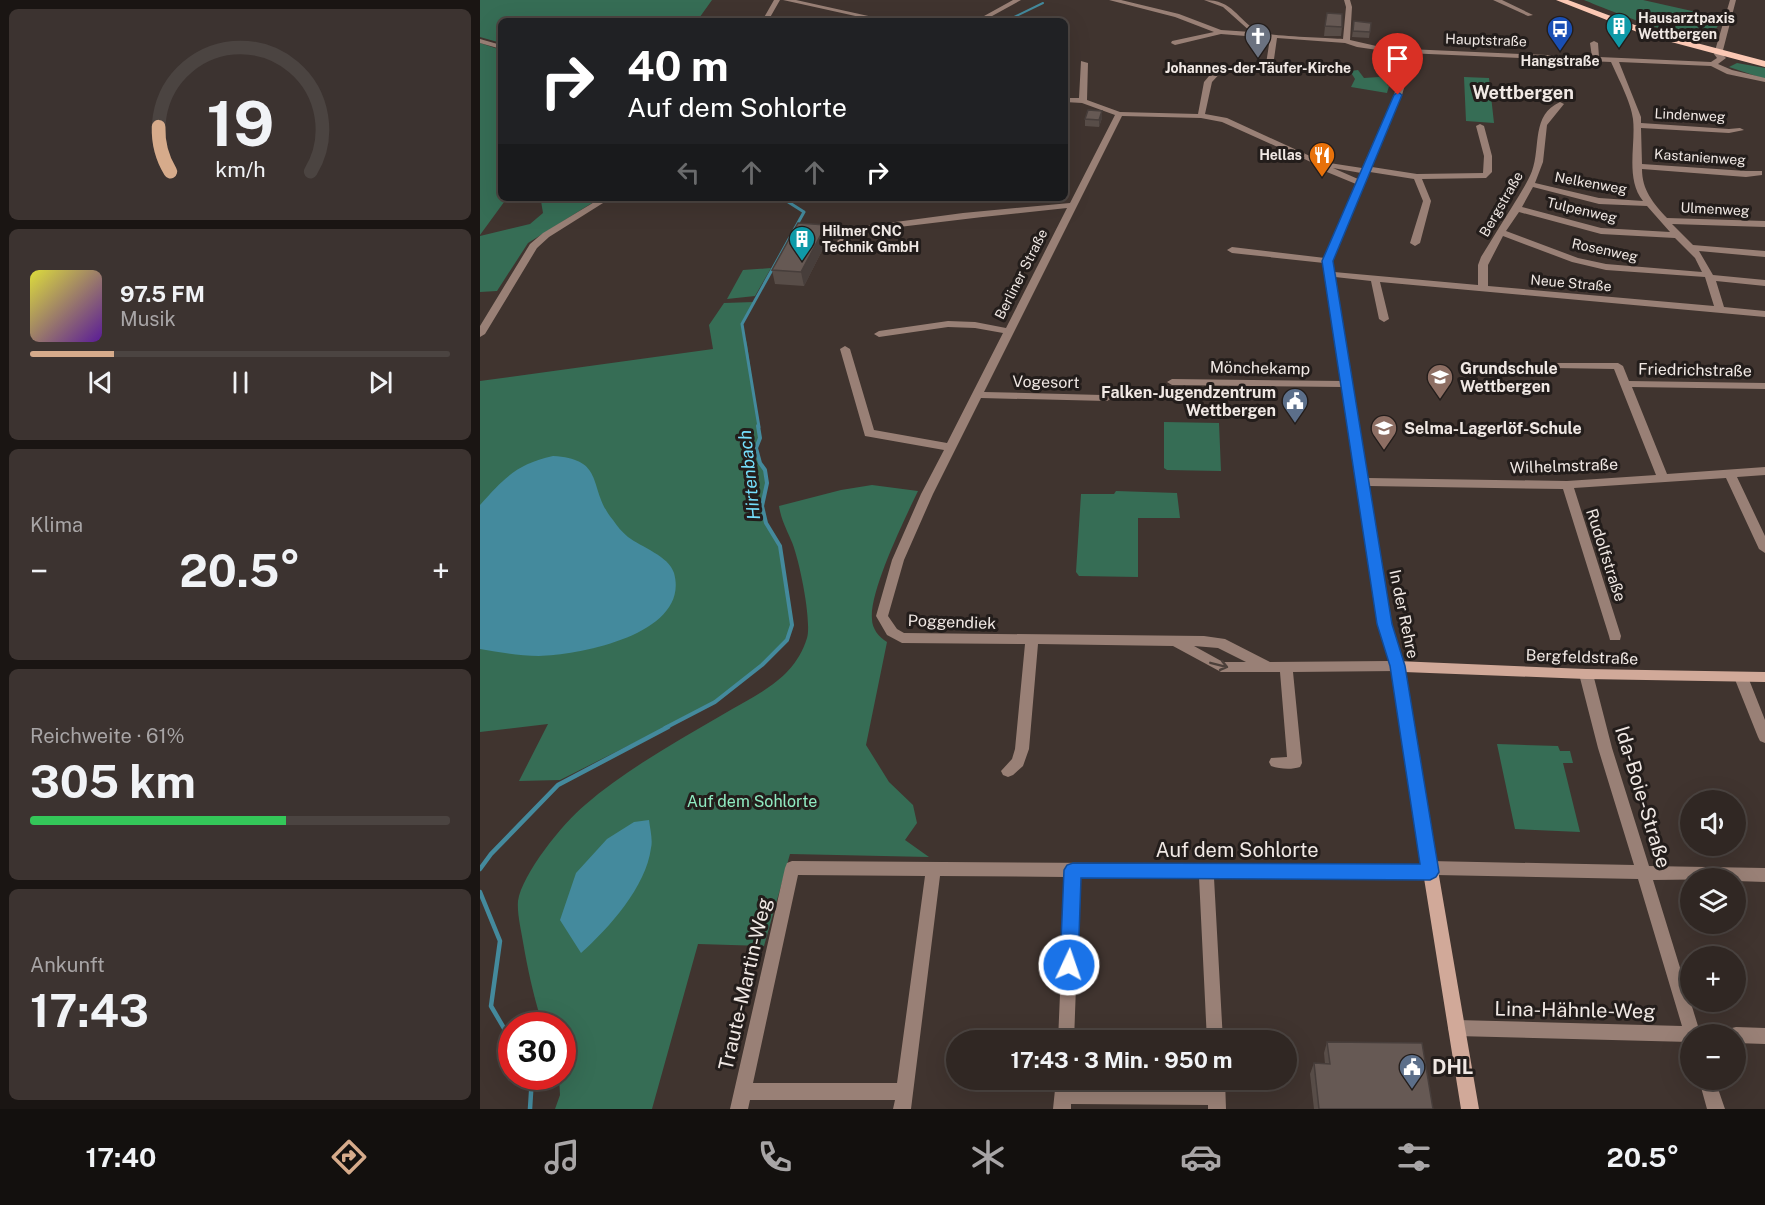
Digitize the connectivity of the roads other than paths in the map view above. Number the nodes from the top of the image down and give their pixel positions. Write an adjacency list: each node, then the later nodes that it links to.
1 (777, 0): 12 (street)
2 (786, 0): 13 (street)
3 (1018, 0): 14 (street)
4 (1112, 0): 15 (street)
5 (1207, 0): 16 (street)
6 (1347, 0): 19 (street)
7 (1496, 0): 11 (street)
8 (1560, 0): 24 (main road)
9 (1576, 0): 24 (main road)
10 (1733, 0): 24 (street)
11 (1530, 15)
12 (767, 18)
13 (873, 18)
14 (984, 18)
15 (1220, 32): 16 (street, Hauptstraße); 20 (street)
16 (1257, 34): 17 (street, Hauptstraße)
17 (1274, 36): 19 (street, Hauptstraße); 33 (street)
18 (480, 41): 22 (street)
19 (1346, 41): 23 (street, Hauptstraße)
20 (1175, 43)
21 (1594, 43): 25 (street)
22 (498, 46)
23 (1402, 51): 25 (street, Hauptstraße); 45 (street, In der Rehre)
24 (1719, 51): 26 (main road); 29 (street, Hauptstraße); 30 (street); 31 (main road)
25 (1596, 59): 27 (street, Hauptstraße)
26 (1765, 59)
27 (1614, 60): 29 (street, Hauptstraße); 40 (street)
28 (1083, 63): 36 (street)
29 (1698, 63): 30 (street, Hauptstraße)
30 (1712, 64): 34 (street, Hauptstraße)
31 (1765, 64)
32 (1222, 66): 39 (street)
33 (1260, 67)
34 (1765, 80)
35 (1068, 100): 36 (street)
36 (1083, 101): 38 (street)
37 (1560, 104): 49 (street, Bergstraße)
38 (1119, 114): 39 (street); 52 (street, Berliner Straße)
39 (1201, 116): 43 (street)
40 (1638, 125): 42 (street, Lindenweg); 44 (street)
41 (1480, 126): 47 (street)
42 (1740, 130)
43 (1321, 165): 45 (street); 48 (street)
44 (1639, 166): 46 (street, Kastanienweg); 51 (street)
45 (1365, 170): 47 (street); 48 (street, In der Rehre)
46 (1759, 172)
47 (1417, 177): 59 (street)
48 (1360, 183): 63 (street, In der Rehre)
49 (1530, 184): 51 (street, Nelkenweg); 53 (street, Bergstraße)
50 (602, 201): 73 (street)
51 (1649, 204): 54 (street)
52 (1073, 205): 58 (street); 72 (street, Berliner Straße)
53 (1515, 208): 56 (street, Bergstraße); 57 (street, Tulpenweg)
54 (1664, 221): 55 (street, Ulmenweg); 57 (street)
55 (1765, 224)
56 (1500, 232): 65 (street, Rosenweg); 68 (street, Bergstraße)
57 (1679, 235): 60 (street)
58 (842, 241)
59 (1415, 243)
60 (1692, 248): 62 (street); 65 (street)
61 (1232, 250): 63 (street)
62 (1765, 254)
63 (1328, 261): 64 (street, In der Rehre)
64 (1329, 274): 66 (street, Neue Straße); 78 (street, In der Rehre)
65 (1709, 277): 67 (street, Rosenweg); 69 (street)
66 (1375, 278): 68 (street, Neue Straße); 71 (street)
67 (1765, 284)
68 (1483, 288): 69 (street, Neue Straße)
69 (1720, 310): 70 (street, Neue Straße)
70 (1765, 314)
71 (1384, 319)
72 (1009, 331): 74 (street); 82 (street, Berliner Straße)
73 (480, 334)
74 (879, 334)
75 (845, 349): 83 (street)
76 (1558, 366): 79 (street)
77 (1172, 382): 78 (street, Mönchekamp)
78 (1347, 384): 87 (street, In der Rehre)
79 (1625, 384): 80 (street, Friedrichstraße); 86 (street)
80 (1765, 386)
81 (1108, 390): 82 (street, Vogesort)
82 (976, 395): 83 (street, Berliner Straße)
83 (950, 447): 90 (street, Berliner Straße)
84 (1765, 471): 85 (street, Wilhelmstraße)
85 (1730, 474): 86 (street, Wilhelmstraße); 89 (street)
86 (1663, 478): 88 (street, Wilhelmstraße)
87 (1363, 482): 88 (street, Wilhelmstraße); 96 (street, In der Rehre)
88 (1567, 485): 91 (street, Rudolfstraße)
89 (1765, 549)
90 (882, 616): 92 (street, Poggendiek)
91 (1615, 636)
92 (1032, 641): 93 (street, Poggendiek); 102 (street)
93 (1178, 643): 94 (street, Poggendiek); 94 (street, Poggendiek, one-way to 94)
94 (1265, 665): 95 (street, Poggendiek)
95 (1286, 666): 96 (street, Poggendiek); 101 (street)
96 (1397, 666): 97 (street, Bergfeldstraße); 106 (street, In der Rehre)
97 (1586, 674): 98 (street, Bergfeldstraße); 108 (street, Ida-Boie-Straße)
98 (1741, 677): 99 (street, Bergfeldstraße); 100 (street)
99 (1765, 677)
100 (1765, 737)
101 (1276, 762)
102 (1008, 771)
103 (792, 868): 104 (street, Auf dem Sohlorte); 118 (street, Traute-Martin-Weg)
104 (933, 869): 105 (street, Auf dem Sohlorte); 121 (street)
105 (1073, 870): 107 (street, Auf dem Sohlorte); 112 (street)
106 (1430, 870): 107 (street, Auf dem Sohlorte); 108 (street, Auf dem Sohlorte); 111 (street, In der Rehre)
107 (1206, 871): 113 (street)
108 (1644, 873): 109 (street, Auf dem Sohlorte); 110 (street, Ida-Boie-Straße)
109 (1765, 875)
110 (1690, 1024)
111 (1456, 1028): 114 (street, Lina-Hähnle-Weg); 123 (street, In der Rehre)
112 (1066, 1030)
113 (1214, 1030)
114 (1680, 1035)
115 (1746, 1035): 116 (street)
116 (1765, 1036)
117 (1710, 1090): 124 (street)
118 (743, 1091): 121 (street); 122 (street, Traute-Martin-Weg)
119 (1063, 1095): 120 (street)
120 (1217, 1095)
121 (903, 1101)
122 (739, 1109)
123 (1470, 1109)
124 (1716, 1109)

